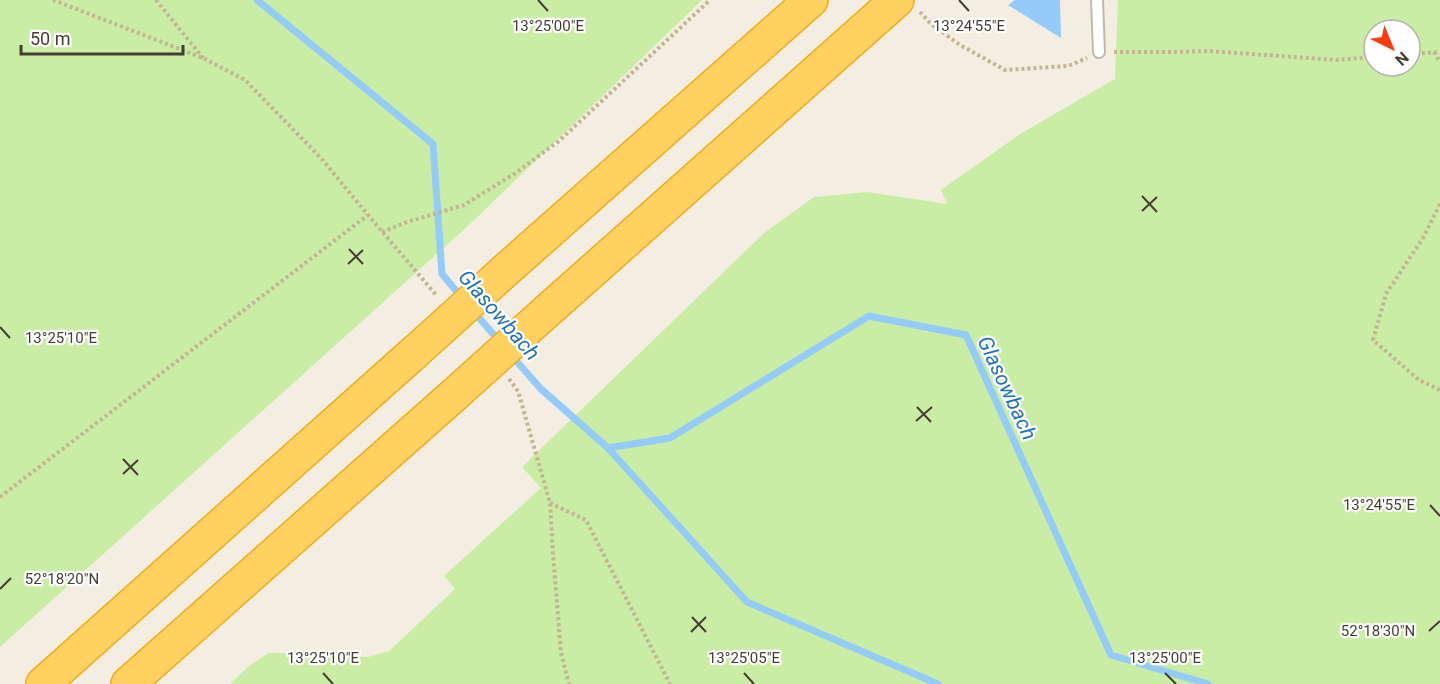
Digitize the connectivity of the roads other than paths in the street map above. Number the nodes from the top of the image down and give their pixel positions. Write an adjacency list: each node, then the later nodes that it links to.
1 (811, 0): 5 (highway, bridge)
2 (1096, 0): 4 (lane)
3 (907, 4): 6 (highway, bridge)
4 (1099, 52)
5 (43, 684)
6 (128, 684)

